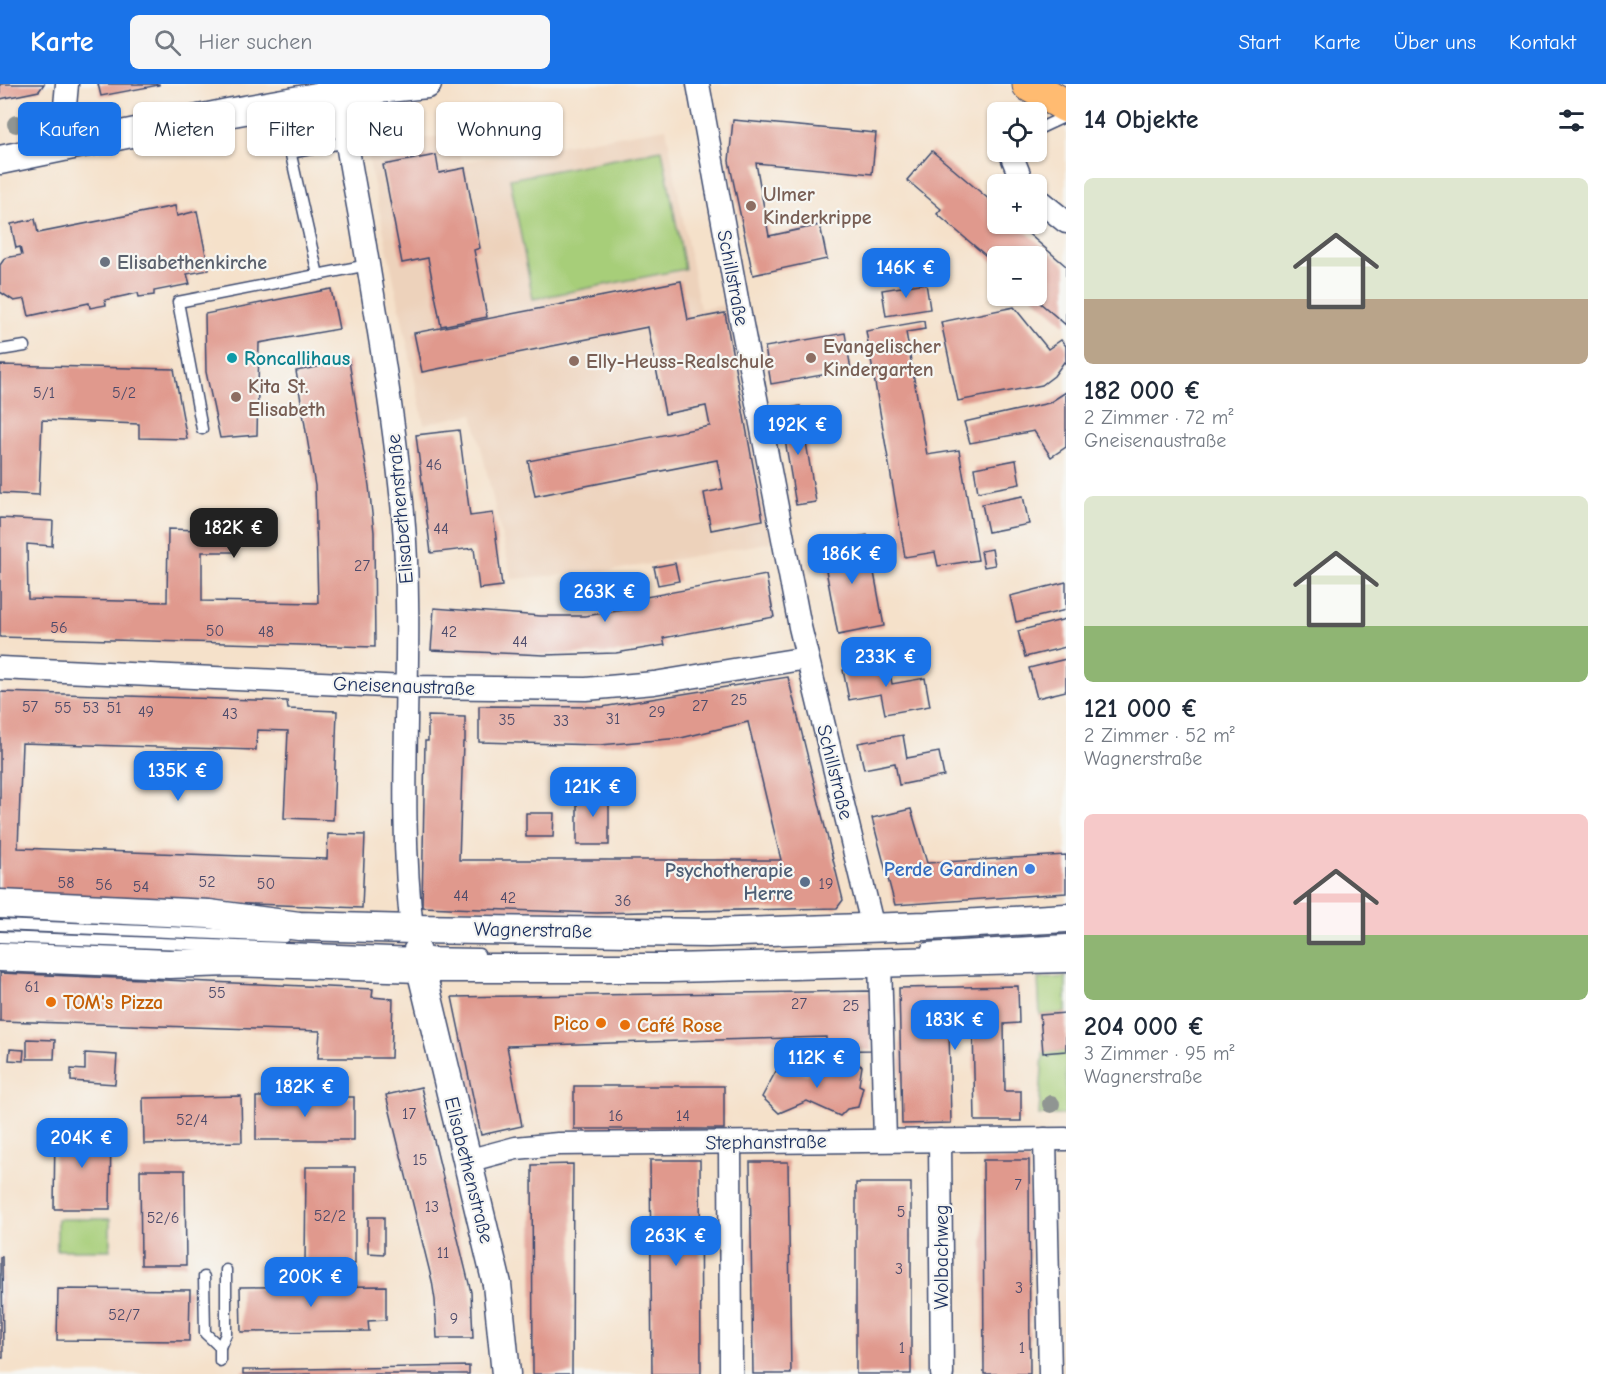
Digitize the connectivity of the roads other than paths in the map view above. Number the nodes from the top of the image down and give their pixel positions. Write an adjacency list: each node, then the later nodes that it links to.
1 (67, 84): 6 (street)
2 (427, 84): 5 (street)
3 (698, 84): 24 (street, Schillstraße)
4 (1029, 85): 7 (highway)
5 (339, 89): 10 (street); 11 (street, Elisabethenstraße)
6 (65, 102)
7 (1066, 106)
8 (1066, 116): 9 (lane)
9 (1047, 125)
10 (121, 135)
11 (347, 142): 12 (lane)
12 (335, 144)
13 (19, 156): 16 (street)
14 (291, 156): 20 (lane)
15 (349, 156): 19 (street, Elisabethenstraße)
16 (0, 160)
17 (1047, 207): 18 (street)
18 (1066, 222)
19 (368, 265): 20 (lane); 26 (street, Elisabethenstraße)
20 (318, 275): 23 (lane)
21 (26, 346): 22 (lane)
22 (0, 350)
23 (202, 429)
24 (807, 658): 26 (street, Gneisenaustraße); 30 (street, Schillstraße)
25 (0, 668): 26 (street, Gneisenaustraße)
26 (406, 687): 38 (street, Elisabethenstraße)
27 (0, 904): 38 (street, Wagnerstraße)
28 (1066, 918): 30 (street, Wagnerstraße)
29 (0, 925): 38 (lane)
30 (873, 928): 38 (street, Wagnerstraße)
31 (1066, 929): 33 (lane)
32 (0, 937): 38 (lane)
33 (903, 938)
34 (1066, 939): 39 (lane)
35 (809, 941): 37 (lane)
36 (481, 943): 38 (lane)
37 (650, 944)
38 (416, 948): 40 (lane); 41 (street, Wagnerstraße); 43 (street, Wagnerstraße); 48 (street, Elisabethenstraße)
39 (916, 948)
40 (486, 954)
41 (0, 957)
42 (1066, 958): 43 (street, Wagnerstraße)
43 (880, 962): 45 (street)
44 (1056, 1139): 46 (street, Stephanstraße); 56 (street)
45 (885, 1140): 46 (street, Stephanstraße); 47 (street, Stephanstraße)
46 (940, 1140): 55 (street, Wolbachweg)
47 (730, 1143): 48 (street, Stephanstraße); 54 (street)
48 (467, 1161): 53 (street, Elisabethenstraße)
49 (226, 1270): 51 (lane)
50 (204, 1277): 51 (lane)
51 (220, 1347): 52 (lane)
52 (220, 1361)
53 (506, 1374)
54 (730, 1374)
55 (942, 1374)
56 (1050, 1374)

